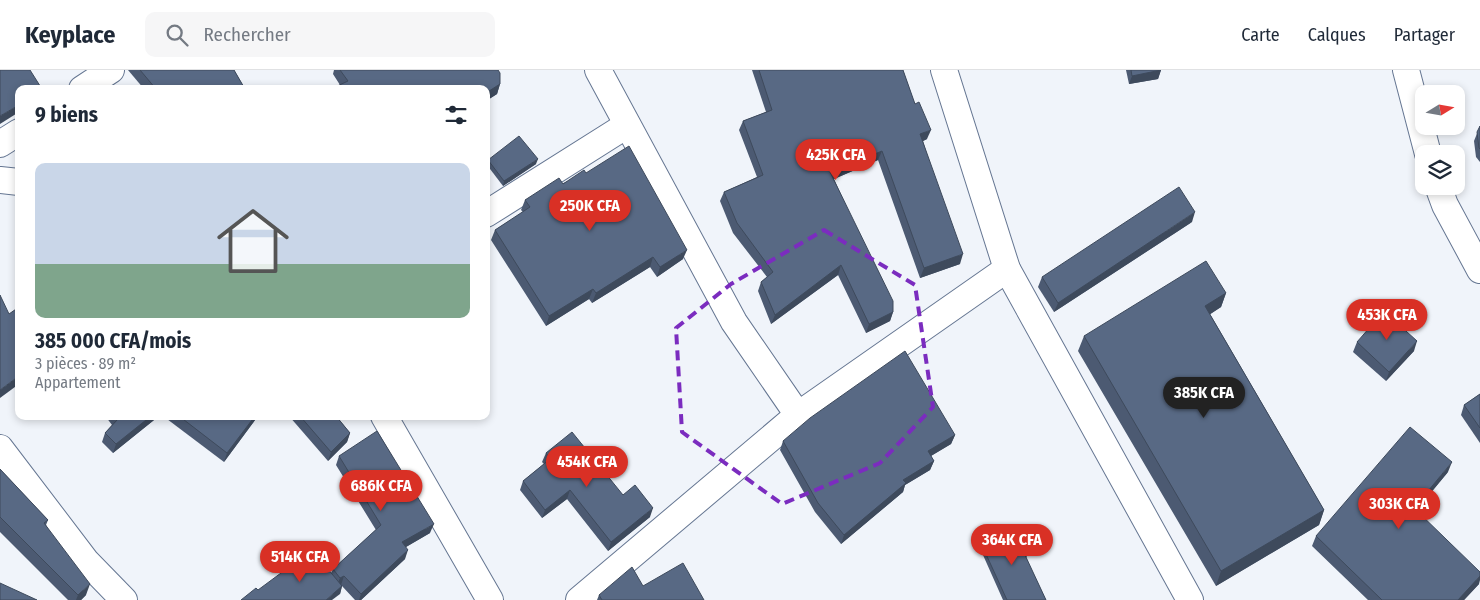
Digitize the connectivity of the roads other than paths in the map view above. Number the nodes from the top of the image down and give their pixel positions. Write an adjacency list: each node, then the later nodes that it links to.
1 (111, 70): 5 (street)
2 (598, 70): 6 (street)
3 (944, 70): 14 (street)
4 (1406, 70): 9 (street)
5 (88, 85)
6 (627, 125): 13 (street); 16 (street)
7 (15, 135): 8 (street)
8 (0, 144)
9 (1426, 145)
10 (0, 180): 11 (street)
11 (15, 182)
12 (1441, 195): 15 (street)
13 (490, 211)
14 (1006, 269): 16 (street); 22 (street)
15 (1480, 270)
16 (798, 415): 21 (street)
17 (386, 420): 20 (street)
18 (0, 448): 19 (street)
19 (124, 600)
20 (490, 600)
21 (579, 600)
22 (1190, 600)

